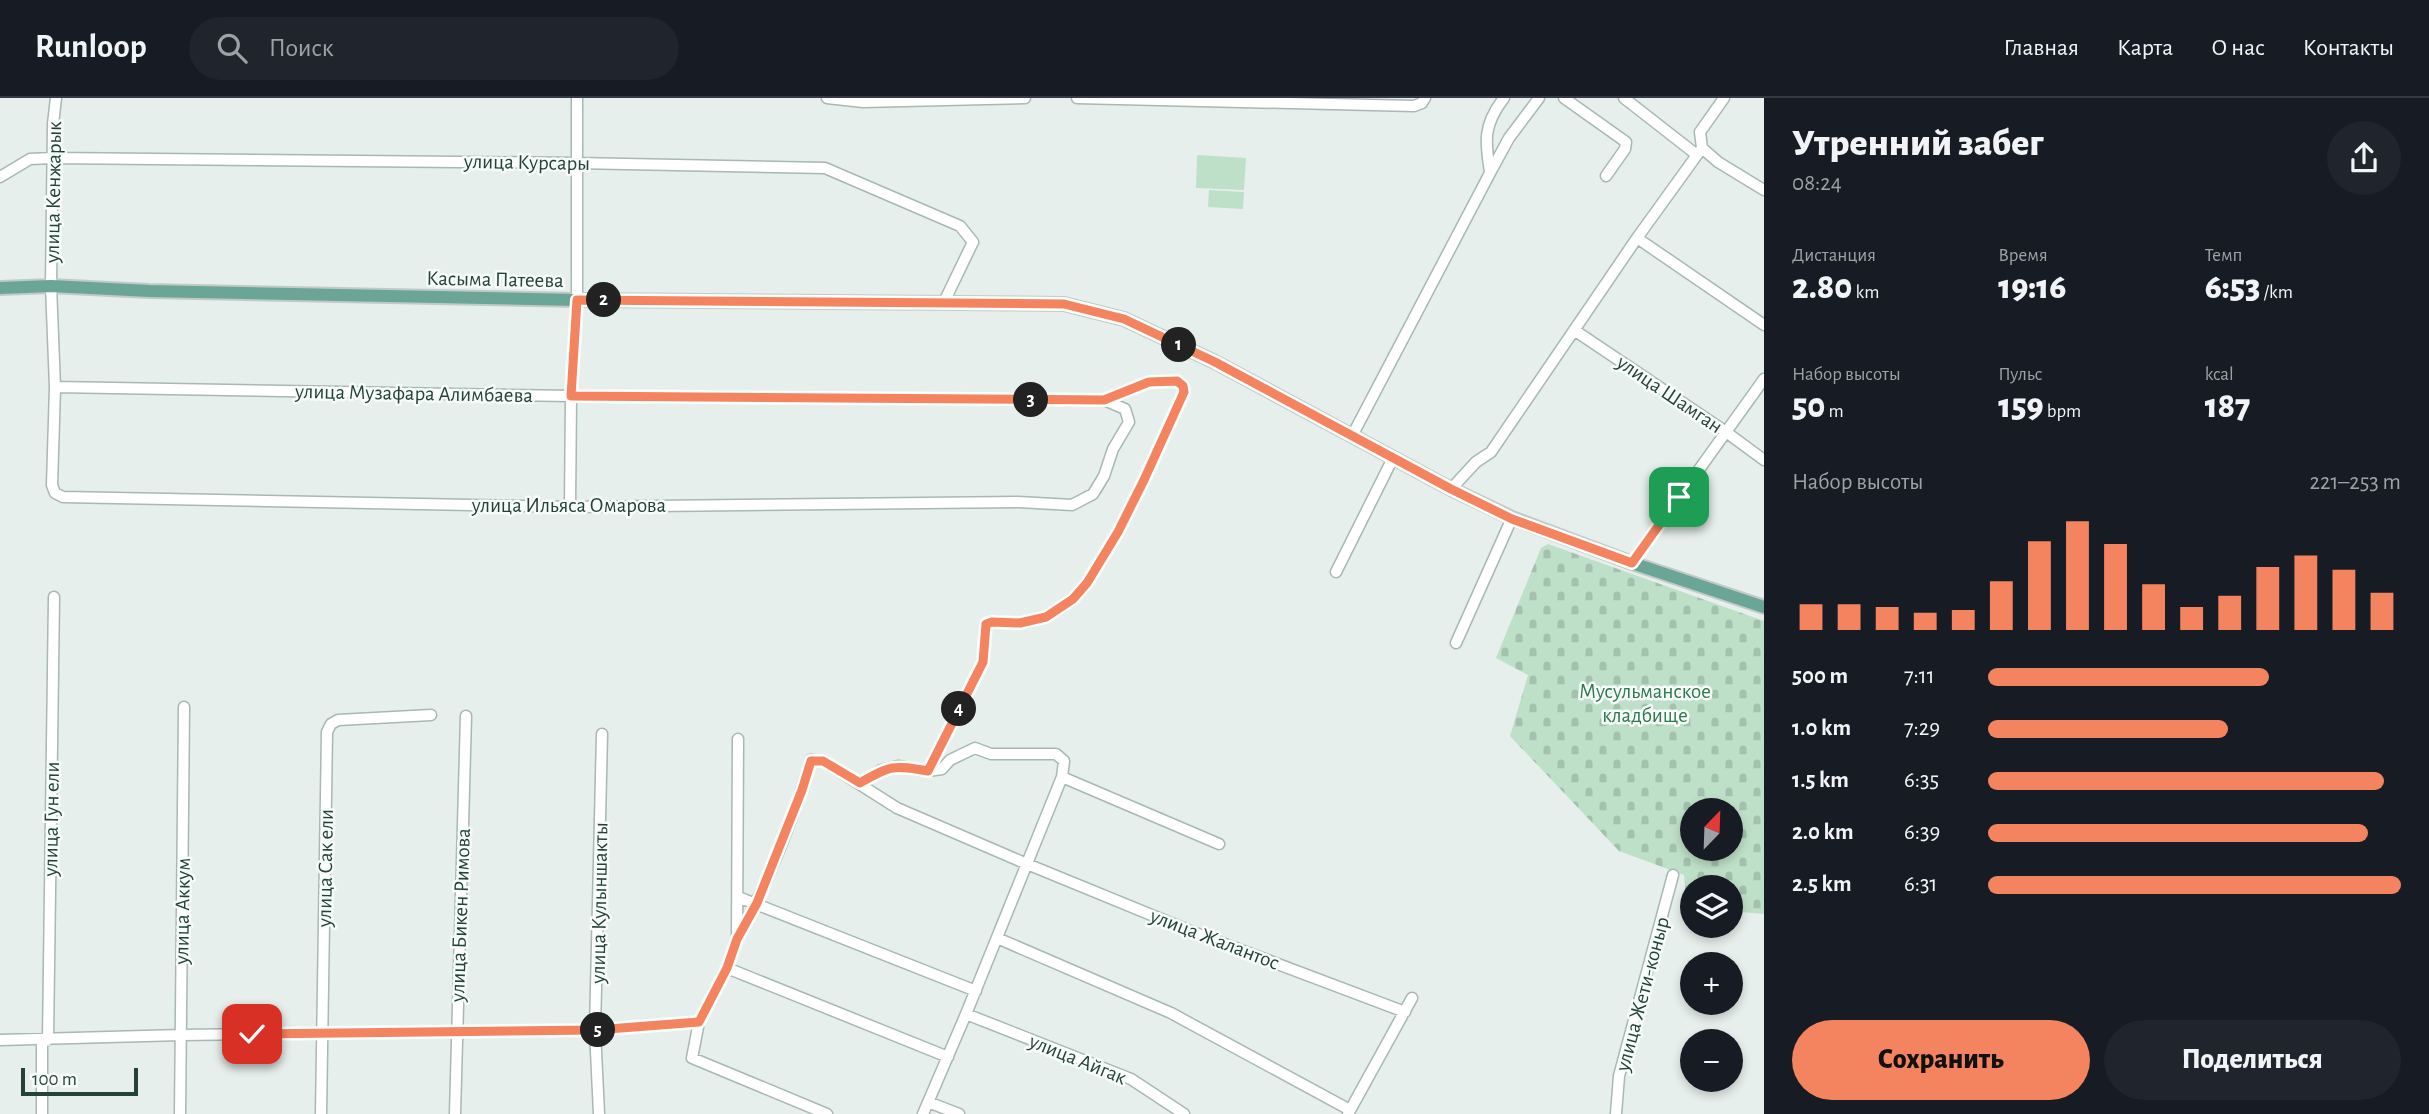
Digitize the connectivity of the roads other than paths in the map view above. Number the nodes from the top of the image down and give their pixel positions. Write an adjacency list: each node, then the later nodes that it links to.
1 (56, 98): 14 (street, улица Кенжарык)
2 (577, 98): 15 (street)
3 (827, 98): 4 (street)
4 (1025, 98)
5 (1077, 98): 12 (street)
6 (1425, 98): 12 (street)
7 (1504, 98): 16 (street)
8 (1539, 98): 16 (street)
9 (1564, 98): 17 (street)
10 (1624, 98): 13 (street)
11 (1724, 98): 13 (street)
12 (1152, 99)
13 (1700, 152): 19 (street); 20 (street)
14 (53, 158): 15 (street, улица Курсары); 18 (street, улица Курсары); 21 (street, улица Кенжарык)
15 (575, 163): 23 (street); 24 (street, улица Курсары)
16 (1490, 173): 33 (street)
17 (1606, 176)
18 (0, 177)
19 (1764, 190)
20 (1636, 238): 25 (street); 26 (street)
21 (51, 286): 22 (main road, Касыма Патеева); 23 (main road, Касыма Патеева); 28 (street)
22 (0, 288)
23 (577, 300): 24 (main road, Касыма Патеева); 29 (street)
24 (944, 302): 33 (main road, Касыма Патеева)
25 (1764, 325)
26 (1574, 330): 32 (street, улица Шамган); 36 (street)
27 (1764, 379): 32 (street)
28 (55, 387): 29 (street, улица Музафара Алимбаева); 37 (street, улица Ильяса Омарова)
29 (571, 396): 30 (street, улица Музафара Алимбаева); 37 (street)
30 (1104, 400): 31 (street, улица Музафара Алимбаева); 49 (street)
31 (1125, 409): 37 (street, улица Ильяса Омарова)
32 (1726, 432): 35 (street, улица Шамган); 39 (street)
33 (1352, 436): 34 (main road, Касыма Патеева)
34 (1393, 458): 36 (main road, Касыма Патеева); 40 (street)
35 (1764, 460)
36 (1451, 489): 38 (main road, Касыма Патеева)
37 (570, 507)
38 (1512, 519): 39 (main road, Касыма Патеева); 43 (street)
39 (1632, 563): 42 (main road, Касыма Патеева)
40 (1336, 572)
41 (54, 597): 70 (street, улица Гун ели)
42 (1764, 607)
43 (1456, 643)
44 (184, 707): 68 (street, улица Аккум)
45 (431, 715): 66 (street, улица Сак ели)
46 (466, 716): 67 (street, улица Бикен Римова)
47 (602, 734): 65 (street, улица Кулыншакты)
48 (738, 739): 55 (street)
49 (928, 771): 50 (street); 51 (street)
50 (1062, 777): 52 (street); 53 (street)
51 (860, 783): 53 (street, улица Жалантос); 56 (street, улица Жалантос)
52 (1219, 844)
53 (1027, 864): 57 (street); 62 (street, улица Жалантос)
54 (1673, 875): 83 (street, улица Жети-коныр)
55 (738, 897): 56 (street); 58 (street)
56 (757, 903): 58 (street); 60 (street)
57 (997, 938): 60 (street); 73 (street)
58 (737, 939): 59 (street)
59 (727, 968): 64 (street); 71 (street)
60 (976, 991): 63 (street)
61 (1412, 998): 62 (street)
62 (1405, 1012): 73 (street)
63 (966, 1014): 71 (street); 82 (street, улица Айгак)
64 (699, 1022): 65 (street); 79 (street)
65 (595, 1030): 67 (street); 78 (street, улица Кулыншакты)
66 (323, 1032): 67 (street); 68 (street); 76 (street, улица Сак ели)
67 (457, 1033): 77 (street, улица Бикен Римова)
68 (181, 1035): 70 (street); 75 (street, улица Аккум)
69 (0, 1040): 70 (street)
70 (45, 1040): 74 (street, улица Гун ели)
71 (948, 1057): 72 (street)
72 (928, 1102): 80 (street); 81 (street)
73 (1349, 1112)
74 (42, 1114)
75 (180, 1114)
76 (321, 1114)
77 (456, 1114)
78 (599, 1114)
79 (827, 1114)
80 (923, 1114)
81 (959, 1114)
82 (1184, 1114)
83 (1616, 1114)

